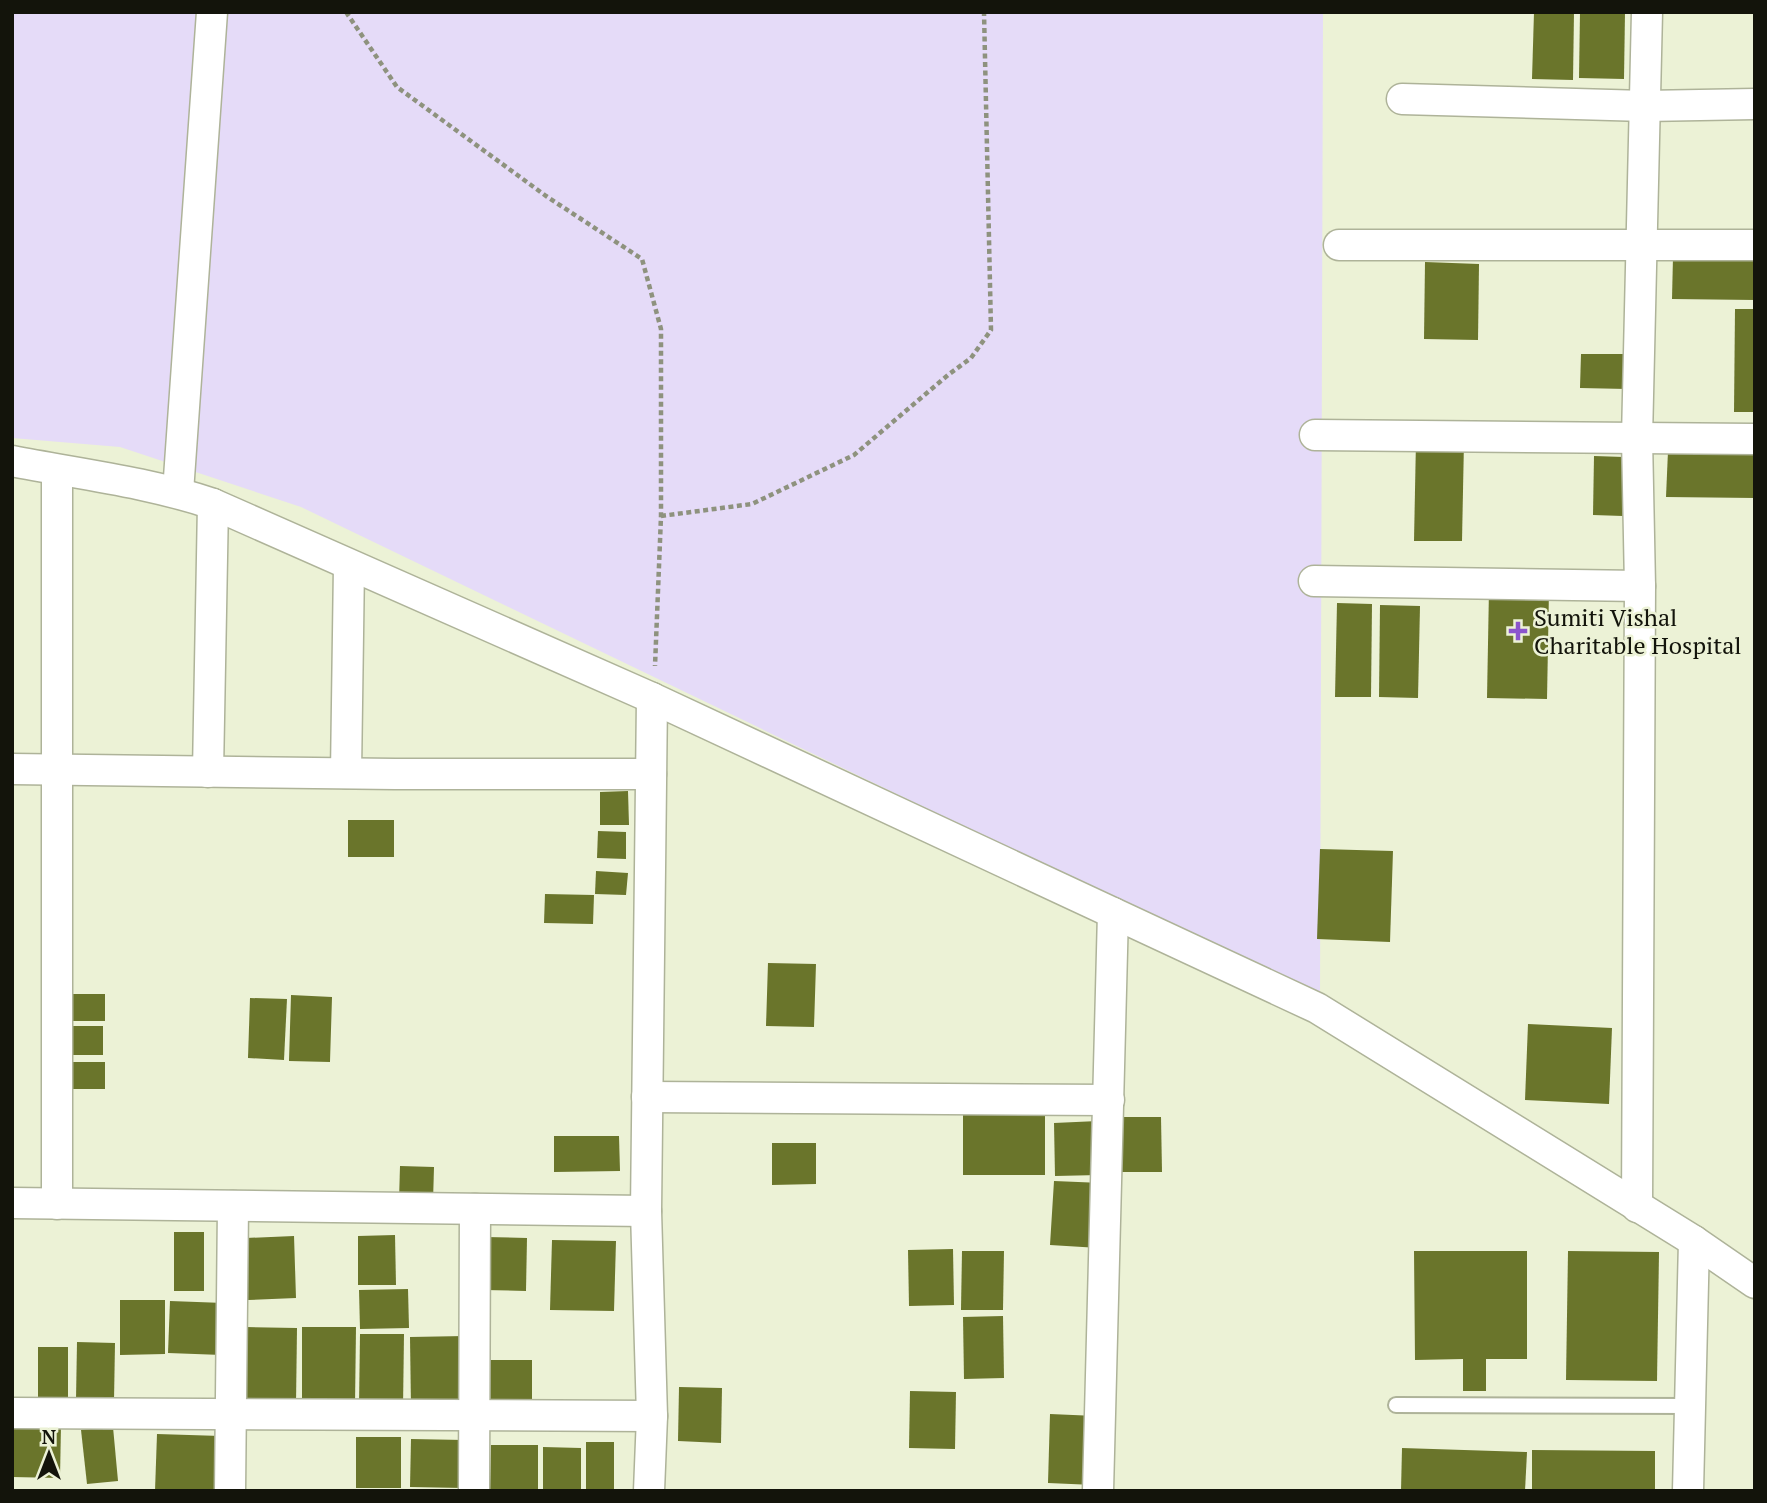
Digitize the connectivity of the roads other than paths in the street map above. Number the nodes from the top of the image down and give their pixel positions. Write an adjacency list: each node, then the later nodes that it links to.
1 (212, 12): 14 (street)
2 (1647, 12): 5 (street)
3 (1402, 99): 5 (street)
4 (1755, 104): 5 (street)
5 (1645, 106): 7 (street)
6 (1339, 245): 7 (street)
7 (1642, 246): 8 (street); 10 (street)
8 (1755, 246)
9 (1315, 435): 10 (street)
10 (1637, 438): 11 (street); 18 (street)
11 (1755, 439)
12 (12, 461): 13 (street)
13 (57, 470): 14 (street); 21 (street)
14 (178, 492): 15 (street)
15 (213, 504): 16 (street); 22 (street)
16 (349, 565): 19 (street); 23 (street)
17 (1314, 581): 18 (street)
18 (1640, 586): 31 (street)
19 (652, 698): 24 (street); 25 (street)
20 (12, 769): 21 (street)
21 (57, 770): 22 (street); 29 (street)
22 (208, 772): 23 (street)
23 (346, 773): 24 (street)
24 (651, 774): 26 (street)
25 (1113, 913): 27 (street); 31 (street)
26 (647, 1097): 27 (street); 33 (street)
27 (1109, 1100): 45 (street)
28 (12, 1203): 29 (street)
29 (57, 1204): 30 (street)
30 (233, 1206): 32 (street); 39 (street)
31 (1637, 1206): 34 (street)
32 (475, 1209): 33 (street); 40 (street)
33 (646, 1211): 41 (street)
34 (1694, 1241): 35 (street); 37 (street)
35 (1755, 1283)
36 (1396, 1405): 37 (lane)
37 (1690, 1406): 46 (street)
38 (12, 1413): 39 (street)
39 (230, 1414): 40 (street); 42 (street)
40 (474, 1415): 41 (street); 43 (street)
41 (652, 1416): 44 (street)
42 (230, 1491)
43 (474, 1491)
44 (649, 1491)
45 (1098, 1491)
46 (1688, 1491)

